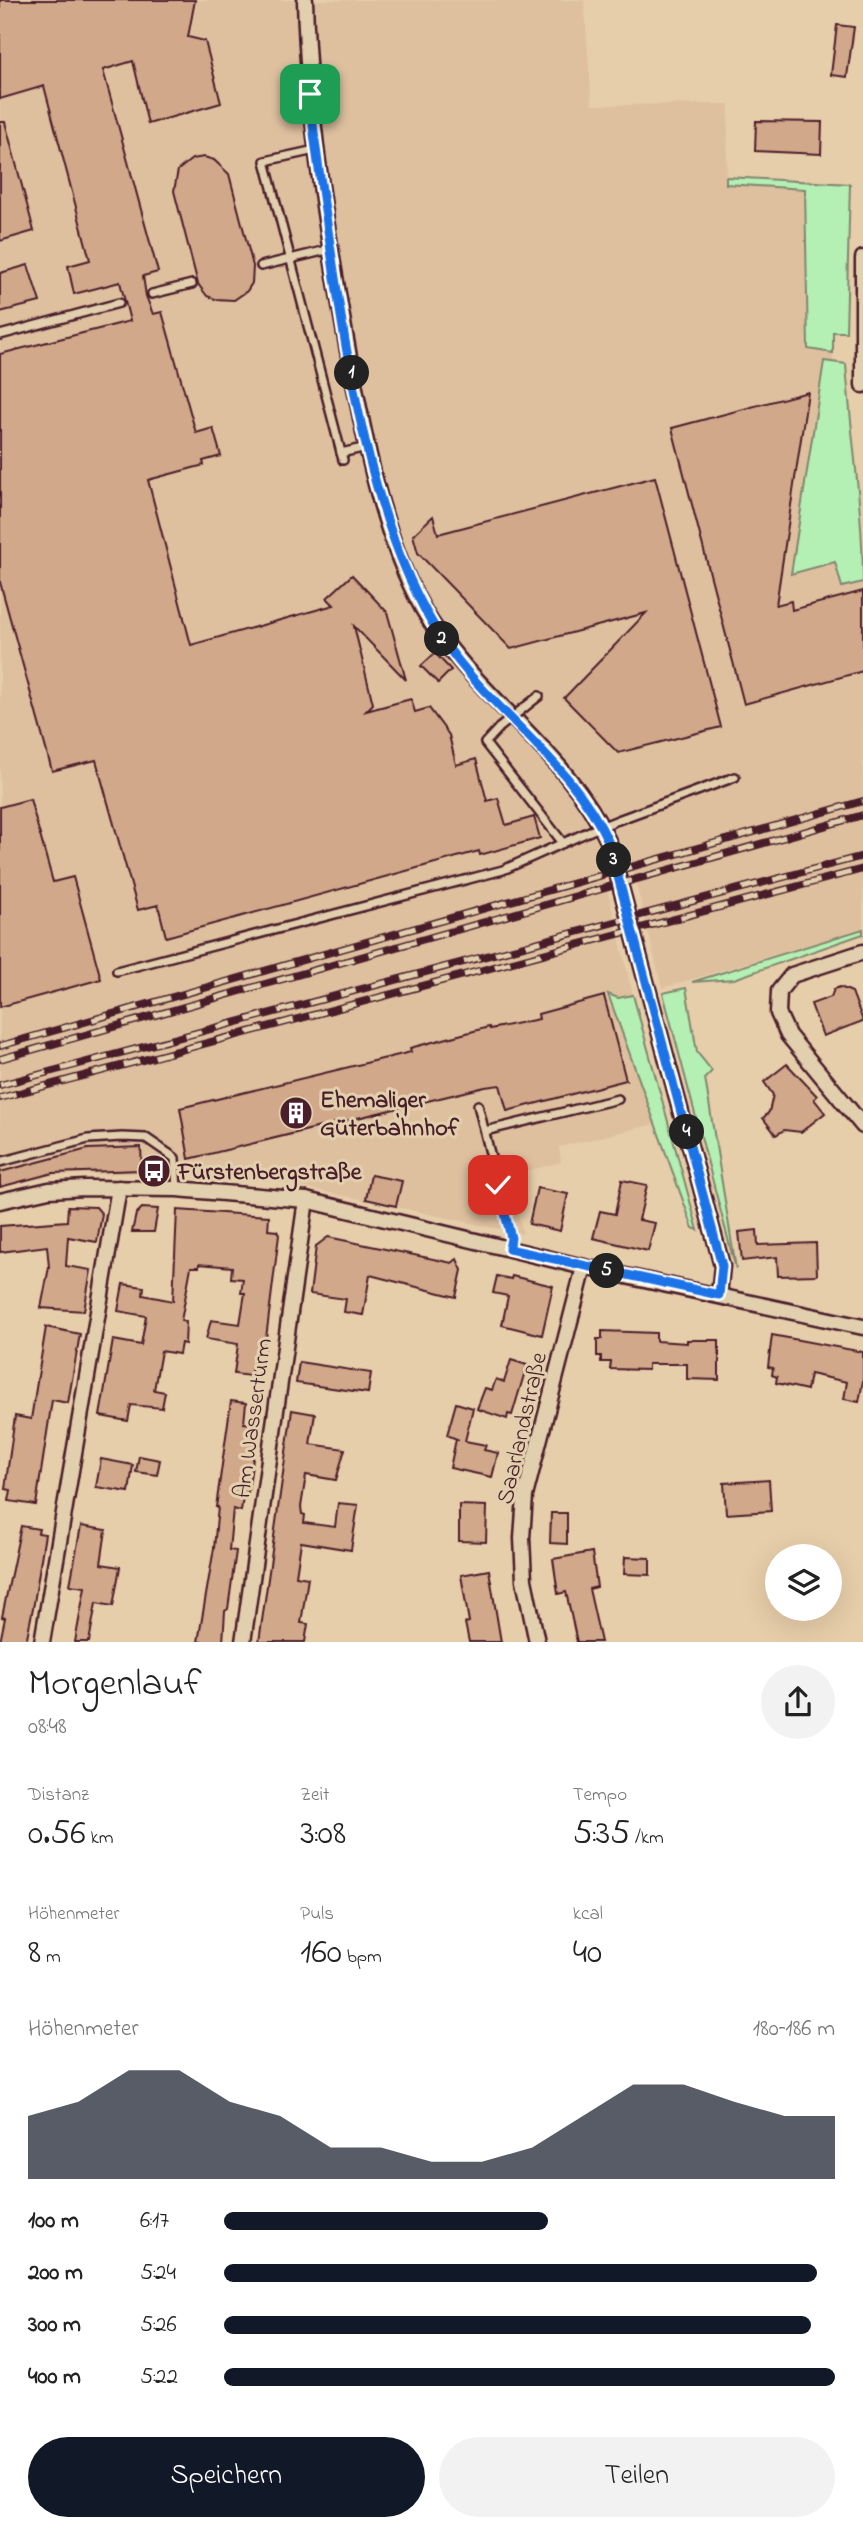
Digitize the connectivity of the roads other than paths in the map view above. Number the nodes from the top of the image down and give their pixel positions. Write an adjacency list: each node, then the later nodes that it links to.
1 (305, 0): 2 (street)
2 (315, 150): 3 (street); 5 (lane)
3 (331, 248): 5 (lane); 12 (street)
4 (863, 258): 11 (street)
5 (288, 259): 6 (lane); 12 (lane)
6 (261, 266)
7 (192, 284): 8 (lane)
8 (152, 295)
9 (120, 303): 10 (lane)
10 (0, 335)
11 (863, 385)
12 (368, 447): 29 (street)
13 (539, 696): 15 (lane, bridge)
14 (734, 778): 15 (lane, bridge)
15 (563, 843): 17 (lane)
16 (863, 952): 20 (street)
17 (117, 971)
18 (618, 1099): 21 (lane)
19 (478, 1105): 21 (lane)
20 (863, 1126)
21 (485, 1131): 27 (lane)
22 (0, 1162): 24 (lane)
23 (119, 1188): 24 (street); 26 (street); 31 (street)
24 (177, 1189): 25 (street)
25 (306, 1200): 27 (street); 32 (street, Am Wasserturm)
26 (0, 1201)
27 (509, 1249): 28 (street)
28 (584, 1267): 29 (street); 33 (street, Saarlandstraße)
29 (719, 1295): 30 (street)
30 (863, 1327)
31 (42, 1642)
32 (243, 1642)
33 (537, 1642)

